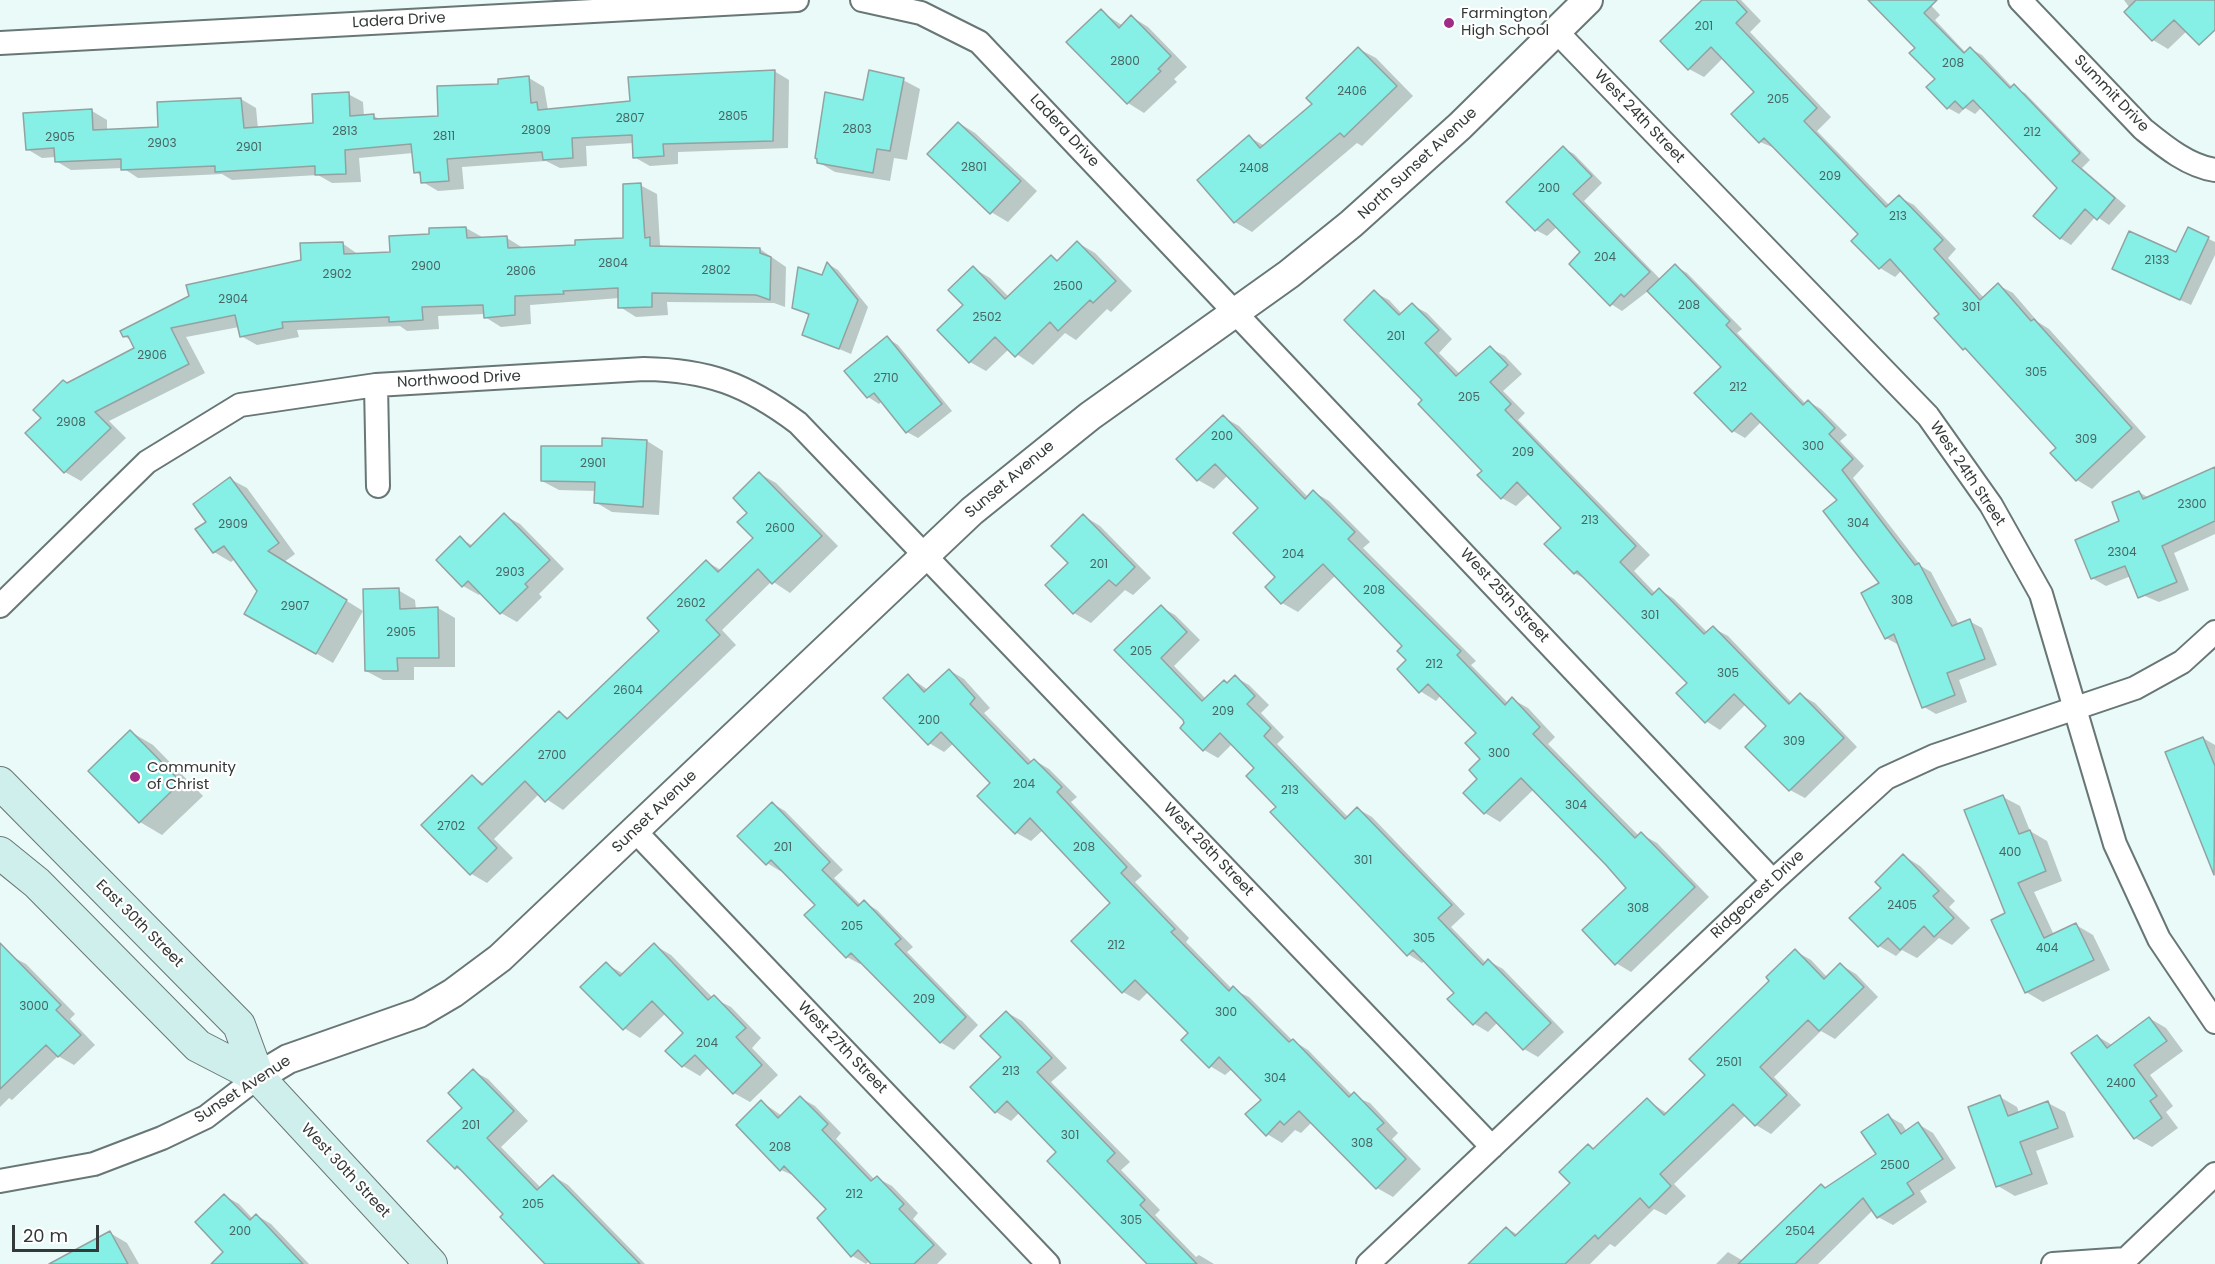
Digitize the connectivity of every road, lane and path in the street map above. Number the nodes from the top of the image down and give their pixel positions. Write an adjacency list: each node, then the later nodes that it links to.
1 (797, 0): 7 (street, Ladera Drive)
2 (862, 0): 5 (street, Ladera Drive)
3 (1588, 0): 6 (street, North Sunset Avenue)
4 (2020, 0): 8 (street, Summit Drive)
5 (923, 7): 9 (street, Ladera Drive)
6 (1556, 31): 9 (street, North Sunset Avenue); 15 (street, West 24th Street)
7 (0, 43)
8 (2215, 170)
9 (1235, 312): 12 (street, Sunset Avenue); 19 (street, West 25th Street)
10 (376, 385): 11 (street); 12 (street, Northwood Drive); 13 (street, Northwood Drive)
11 (378, 486)
12 (925, 554): 17 (street, Sunset Avenue); 22 (street, West 26th Street)
13 (0, 606)
14 (2215, 632): 15 (street, Ridgecrest Drive)
15 (2075, 709): 19 (street, Ridgecrest Drive); 20 (street, West 24th Street)
16 (0, 783): 21 (main road, East 30th Street)
17 (635, 831): 21 (street, Sunset Avenue); 27 (street, West 27th Street)
18 (0, 852): 21 (main road)
19 (1773, 881): 22 (street, Ridgecrest Drive)
20 (2215, 1022)
21 (258, 1077): 24 (street, Sunset Avenue); 26 (main road, West 30th Street)
22 (1492, 1147): 28 (street, Ridgecrest Drive)
23 (2215, 1174): 25 (street)
24 (0, 1181)
25 (2125, 1261): 29 (street)
26 (431, 1264)
27 (1048, 1264)
28 (1368, 1264)
29 (2053, 1264)

